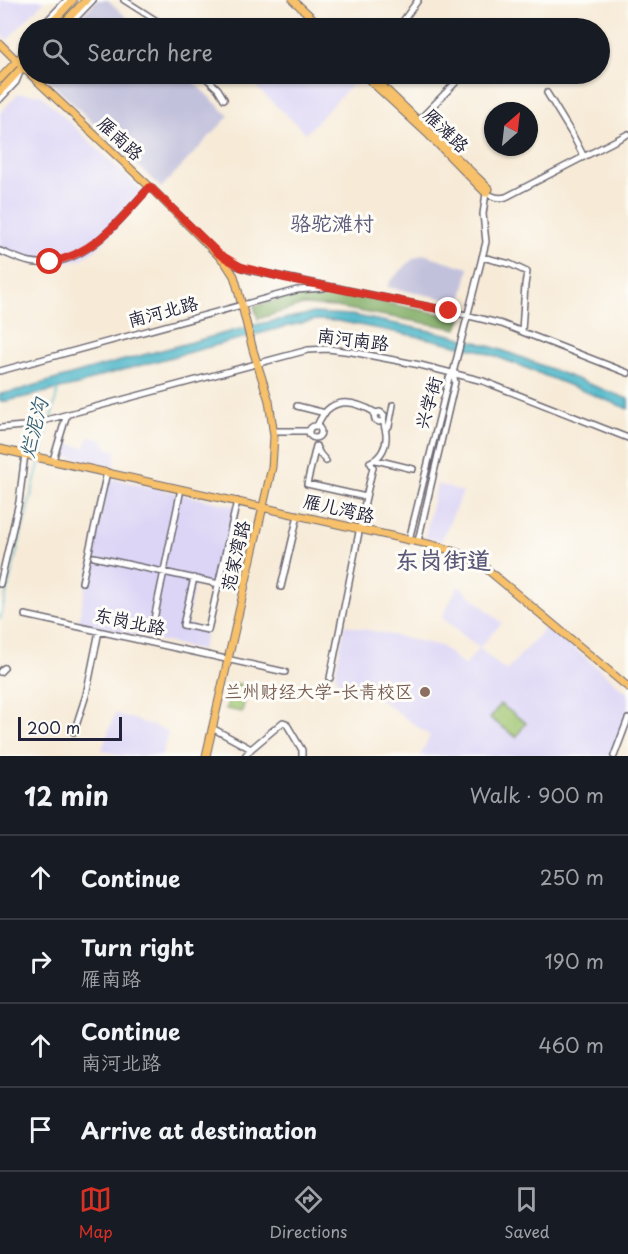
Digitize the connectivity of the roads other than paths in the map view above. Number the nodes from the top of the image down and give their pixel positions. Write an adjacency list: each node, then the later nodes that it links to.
1 (67, 0): 9 (street)
2 (73, 0): 10 (main road)
3 (86, 0): 11 (main road)
4 (93, 0): 12 (street)
5 (124, 0): 13 (street)
6 (287, 0): 14 (main road)
7 (293, 0): 15 (main road)
8 (418, 0): 16 (street)
9 (50, 18)
10 (56, 18)
11 (69, 18)
12 (76, 18)
13 (152, 18)
14 (306, 18)
15 (312, 18)
16 (405, 18)
17 (0, 44): 18 (main road, 雁南路)
18 (18, 59)
19 (18, 68): 21 (street)
20 (18, 70): 24 (main road)
21 (0, 73)
22 (18, 74): 30 (main road)
23 (18, 78): 32 (street)
24 (0, 79)
25 (44, 84): 37 (main road, 雁南路)
26 (213, 84): 33 (street)
27 (374, 84): 38 (main road, 雁滩路)
28 (381, 84): 34 (main road, 雁滩路)
29 (454, 84): 34 (street)
30 (0, 91)
31 (547, 93): 36 (street)
32 (0, 99)
33 (224, 99)
34 (419, 120): 38 (main road, 雁滩路)
35 (628, 134): 36 (street)
36 (584, 157): 38 (street)
37 (150, 187): 39 (street); 40 (main road, 雁南路)
38 (486, 193): 41 (street)
39 (0, 251)
40 (219, 254): 42 (street, 南河北路); 43 (main road, 雁南路)
41 (482, 257): 44 (street); 45 (street)
42 (334, 288): 43 (street, 南河北路); 44 (street, 南河北路)
43 (242, 306): 46 (main road, 雁南路); 48 (street, 南河北路)
44 (467, 315): 45 (street, 南河北路); 49 (street)
45 (522, 331): 50 (street, 南河北路)
46 (253, 350): 47 (main road, 范家湾路)
47 (257, 363): 49 (street, 南河南路); 54 (street, 南河南路); 58 (main road, 范家湾路)
48 (0, 371)
49 (453, 373): 61 (street, 南河南路); 76 (street, 兴学街); 77 (street, 兴学街)
50 (628, 373)
51 (393, 405): 57 (street)
52 (297, 406): 53 (street)
53 (325, 413): 55 (street); 57 (street)
54 (65, 414): 56 (street, 南河南路); 65 (street)
55 (317, 426): 59 (street); 60 (street)
56 (0, 428)
57 (385, 429): 66 (street)
58 (274, 431): 59 (street); 73 (main road, 范家湾路)
59 (308, 431): 60 (street)
60 (315, 438): 62 (street)
61 (628, 438)
62 (316, 447): 67 (street); 71 (street)
63 (0, 449): 64 (main road, 雁儿湾路)
64 (25, 454): 65 (main road, 雁儿湾路); 82 (street)
65 (52, 460): 69 (main road, 雁儿湾路)
66 (376, 460): 68 (street); 71 (street)
67 (326, 461)
68 (413, 469)
69 (106, 472): 70 (main road, 雁儿湾路); 81 (street)
70 (181, 489): 72 (main road, 雁儿湾路); 79 (street)
71 (366, 497): 75 (street)
72 (237, 501): 73 (main road, 雁儿湾路); 83 (street)
73 (263, 507): 74 (main road, 雁儿湾路); 88 (main road, 范家湾路)
74 (298, 515): 75 (main road, 雁儿湾路); 84 (street)
75 (361, 529): 76 (main road, 雁儿湾路); 90 (street)
76 (409, 540): 77 (main road, 雁儿湾路)
77 (418, 541): 91 (main road, 雁儿湾路)
78 (94, 557): 79 (street)
79 (164, 572): 80 (street); 86 (street)
80 (194, 578): 83 (street); 83 (street)
81 (82, 582)
82 (0, 584)
83 (219, 584)
84 (281, 587)
85 (25, 615): 87 (street, 东岗北路)
86 (153, 624)
87 (99, 631): 88 (street, 东岗北路); 94 (street)
88 (228, 659): 89 (street, 东岗北路); 93 (main road, 范家湾路)
89 (285, 672)
90 (330, 678)
91 (628, 687)
92 (628, 718): 98 (street)
93 (212, 728): 95 (street); 96 (main road, 范家湾路)
94 (74, 732)
95 (249, 753): 97 (street)
96 (206, 756)
97 (302, 756)
98 (614, 756)

